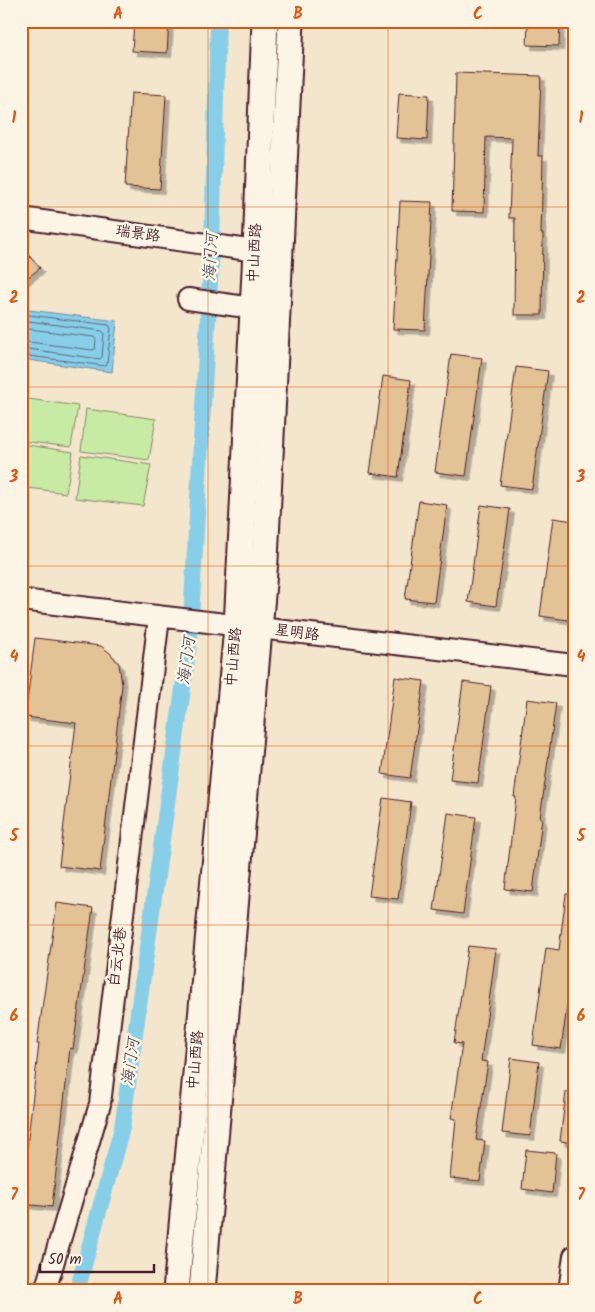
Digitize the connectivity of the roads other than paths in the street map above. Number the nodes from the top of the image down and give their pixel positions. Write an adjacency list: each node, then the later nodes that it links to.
1 (265, 21): 4 (main road, 中山西路)
2 (291, 21): 9 (main road, 中山西路)
3 (21, 218): 4 (street, 瑞景路)
4 (246, 249): 6 (main road, 中山西路)
5 (188, 299): 6 (street)
6 (242, 306): 9 (main road, 中山西路)
7 (21, 600): 8 (street, 星明路)
8 (159, 617): 9 (street, 星明路); 12 (street, 白云北巷)
9 (240, 627): 10 (street, 星明路); 13 (main road, 中山西路); 14 (main road, 中山西路)
10 (574, 665)
11 (574, 1256): 15 (street)
12 (45, 1291)
13 (176, 1291)
14 (202, 1291)
15 (569, 1291)

